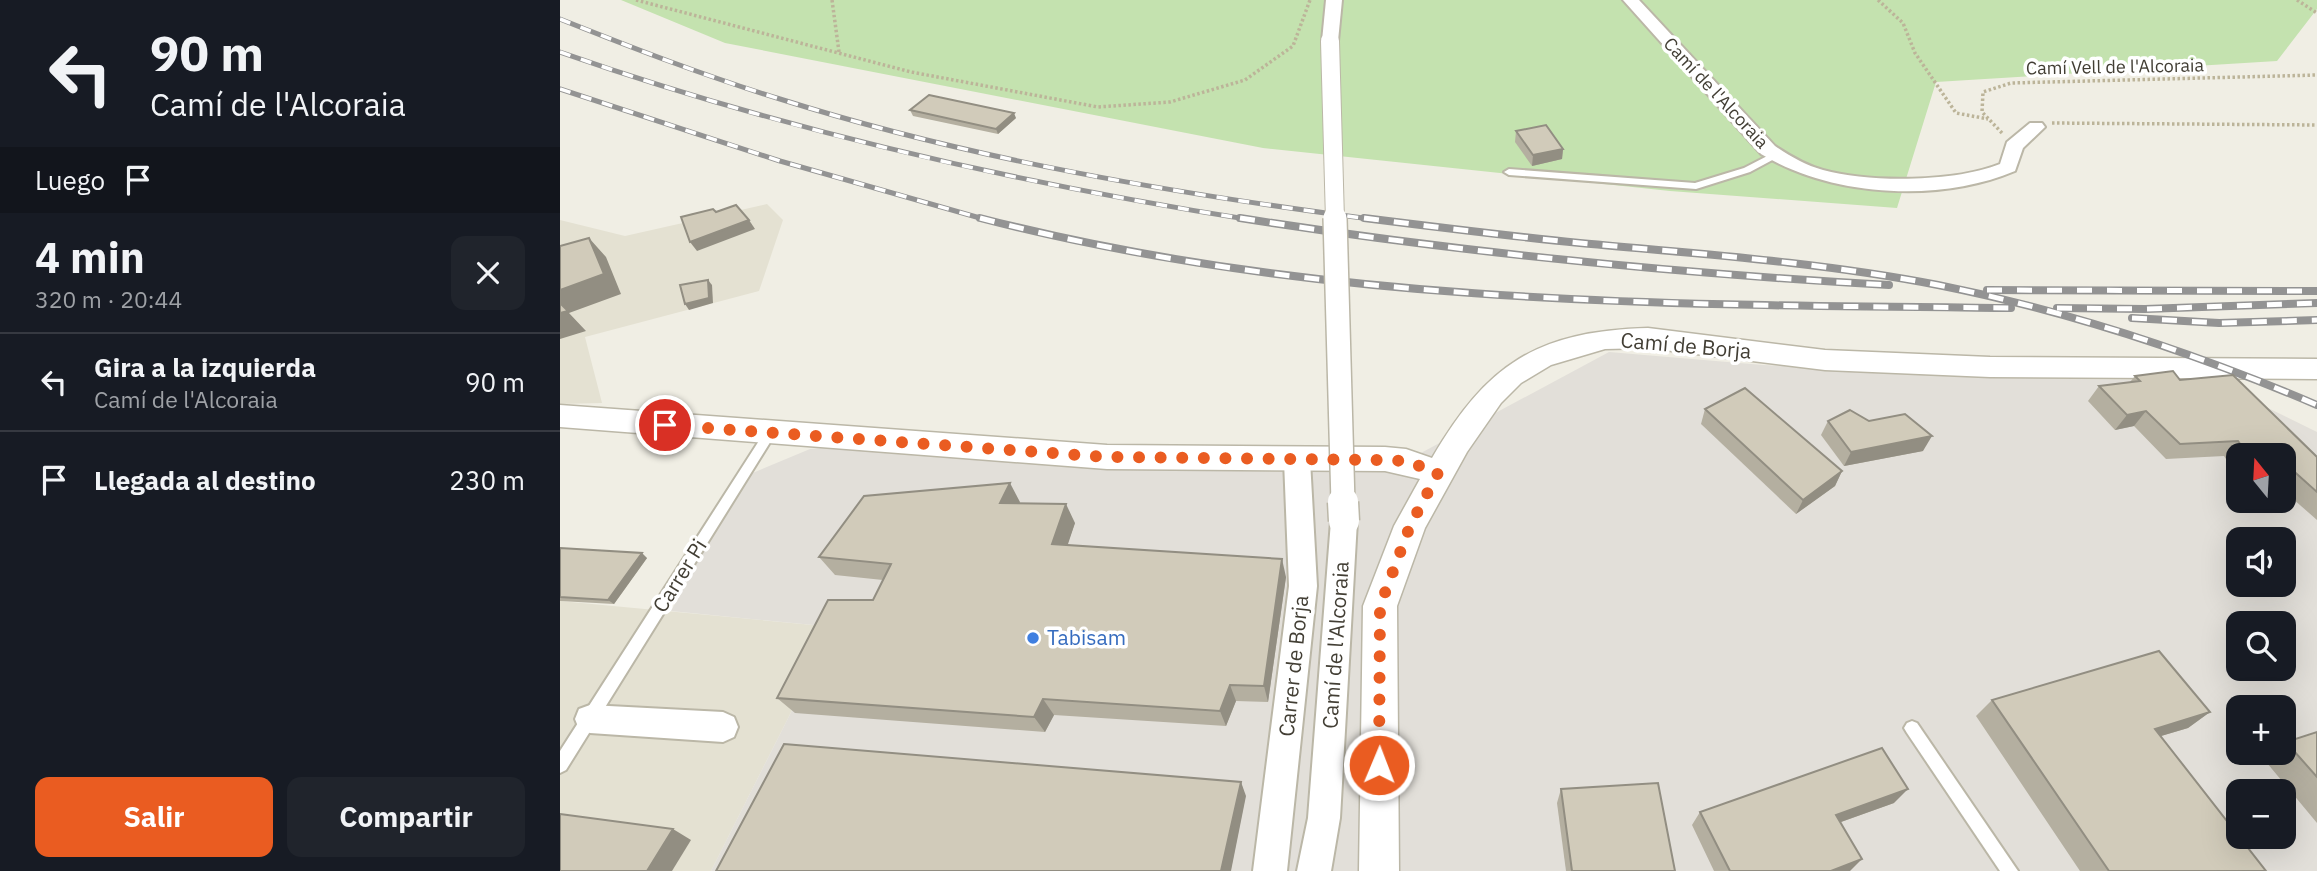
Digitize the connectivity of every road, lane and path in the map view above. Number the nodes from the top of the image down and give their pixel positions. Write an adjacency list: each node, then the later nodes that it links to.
1 (636, 0): 9 (path)
2 (832, 0): 9 (path)
3 (1310, 0): 9 (path)
4 (1334, 0): 27 (street, Camí de l'Alcoraia, bridge)
5 (1631, 0): 15 (street, Camí de l'Alcoraia)
6 (1878, 0): 11 (path)
7 (2297, 0): 8 (path)
8 (2317, 12)
9 (839, 52)
10 (2317, 75): 11 (path, Camí Vell de l'Alcoraia)
11 (1989, 120): 14 (path)
12 (2317, 125): 13 (path)
13 (2036, 127): 14 (street, Camí de l'Alcoraia)
14 (2014, 146): 15 (street, Camí de l'Alcoraia)
15 (1775, 155): 16 (lane)
16 (1509, 172)
17 (2317, 369): 21 (street, Camí de Borja)
18 (560, 416): 19 (street)
19 (770, 433): 20 (street); 22 (lane, Carrer Pi)
20 (1297, 460): 21 (street); 26 (street, Carrer de Borja)
21 (1438, 473): 28 (street, Camí de Borja)
22 (590, 719): 23 (street); 25 (lane, Carrer Pi)
23 (723, 727)
24 (1912, 728): 29 (lane)
25 (560, 765)
26 (1270, 871)
27 (1314, 871)
28 (1378, 871)
29 (2010, 871)

